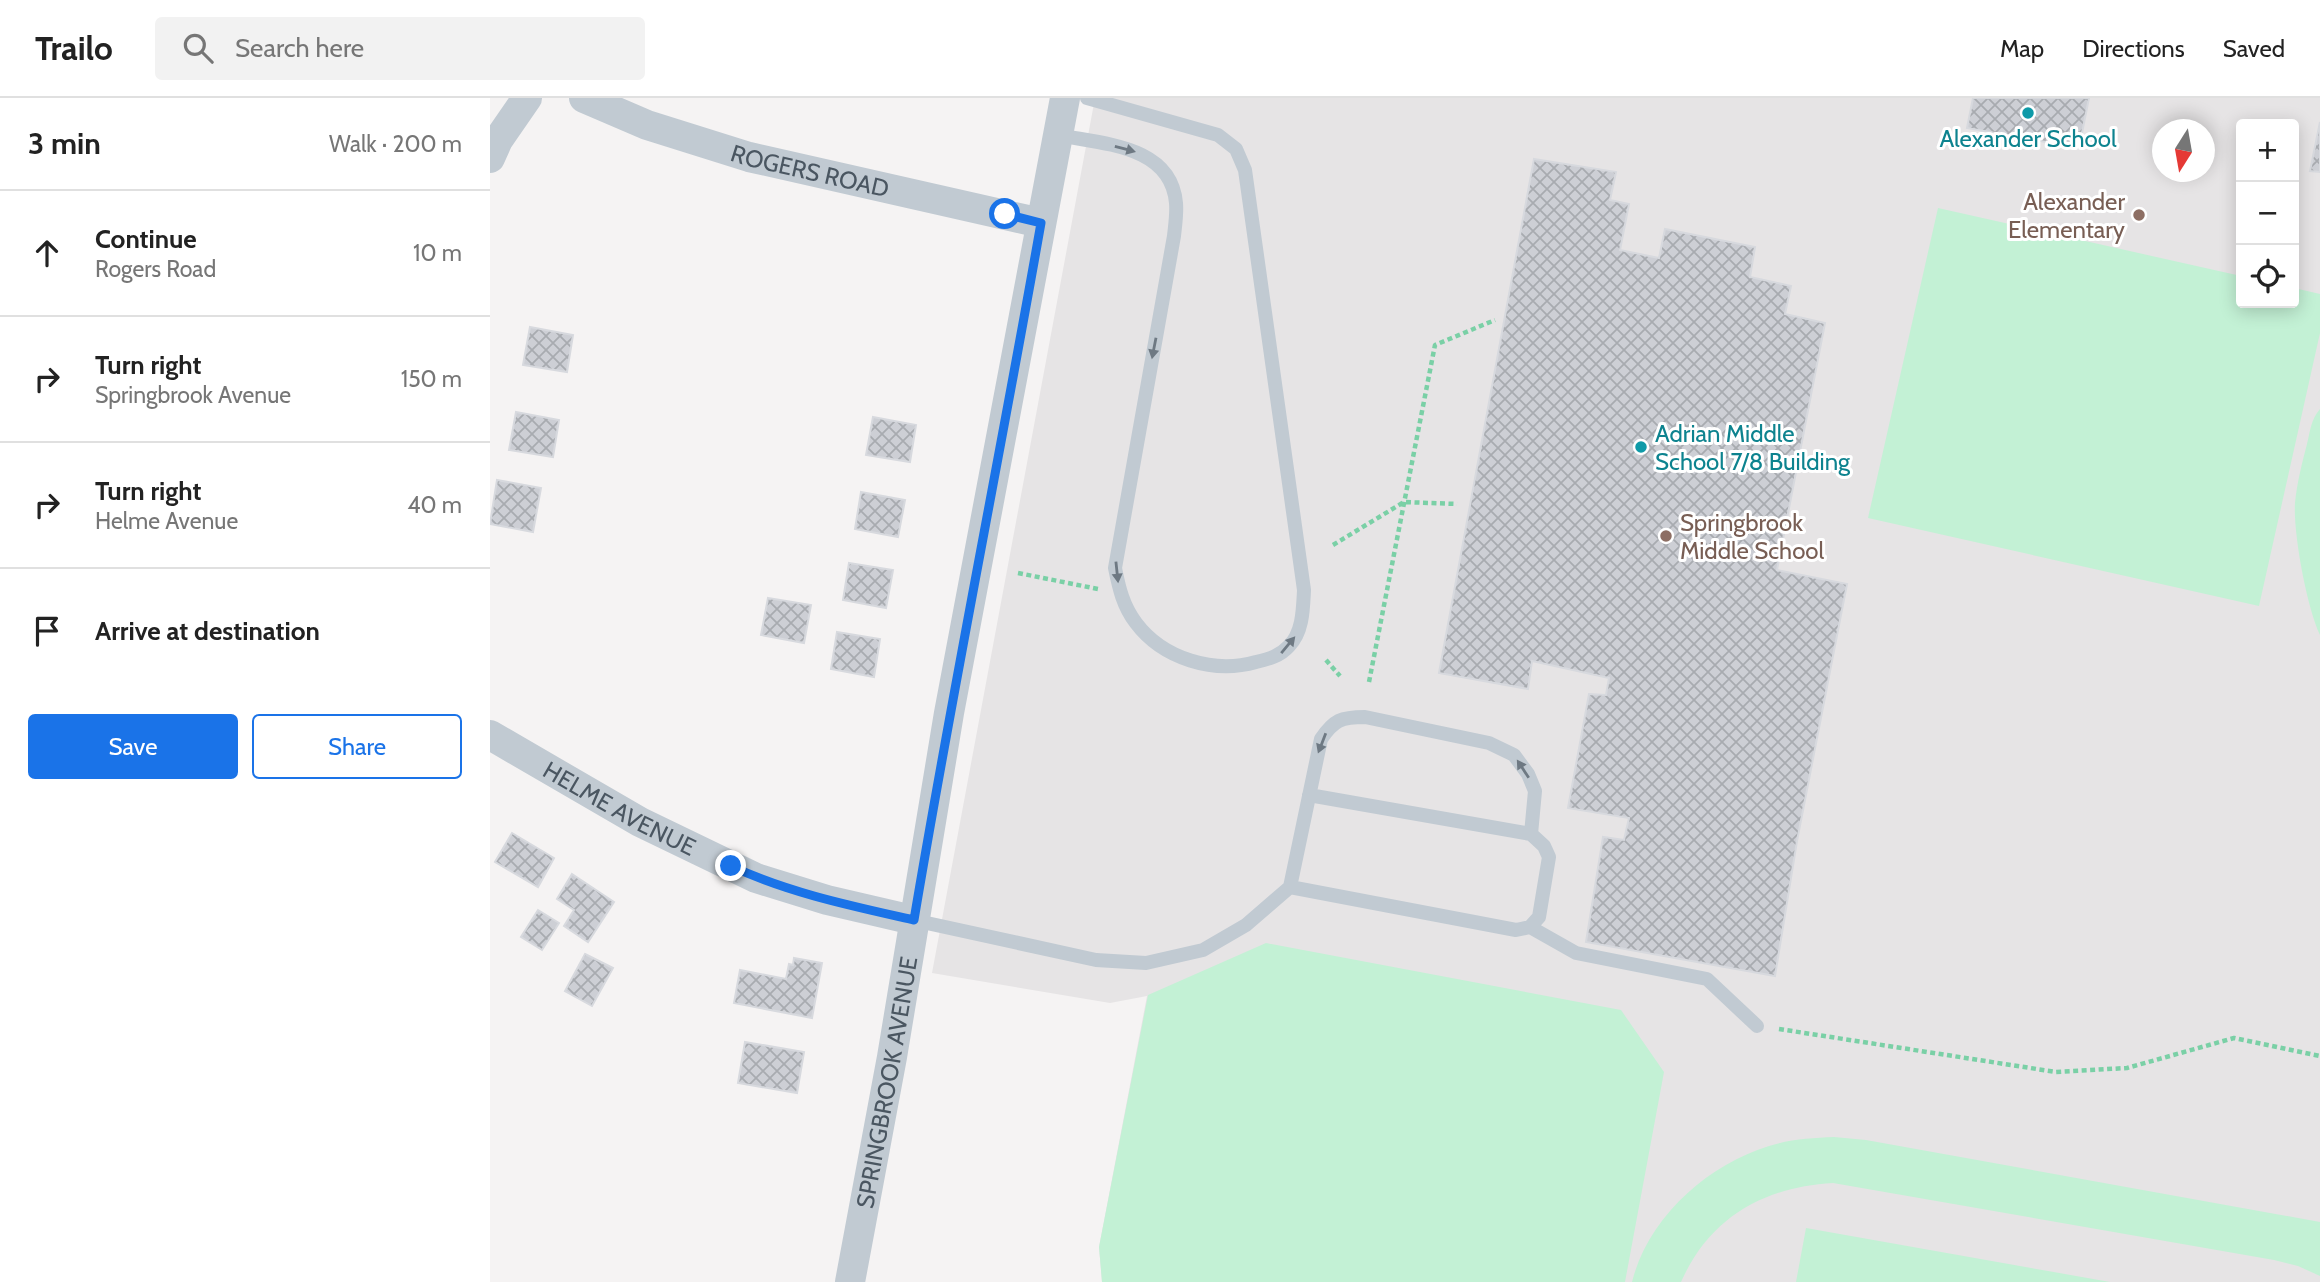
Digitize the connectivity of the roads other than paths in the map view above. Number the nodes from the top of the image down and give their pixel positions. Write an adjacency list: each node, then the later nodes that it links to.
1 (527, 98): 6 (street)
2 (584, 98): 7 (street, ROGERS ROAD)
3 (1065, 98): 5 (street, SPRINGBROOK AVENUE)
4 (1087, 98): 5 (lane, one-way to 4)
5 (1058, 135): 7 (street, SPRINGBROOK AVENUE)
6 (490, 159)
7 (1041, 223): 12 (street, SPRINGBROOK AVENUE)
8 (490, 735): 12 (street, HELME AVENUE)
9 (1310, 795): 10 (lane); 10 (lane, one-way to 9); 11 (lane)
10 (1531, 834): 13 (lane)
11 (1290, 887): 12 (lane); 13 (lane)
12 (914, 920): 15 (street, SPRINGBROOK AVENUE)
13 (1530, 927): 14 (lane)
14 (1757, 1026)
15 (850, 1282)

